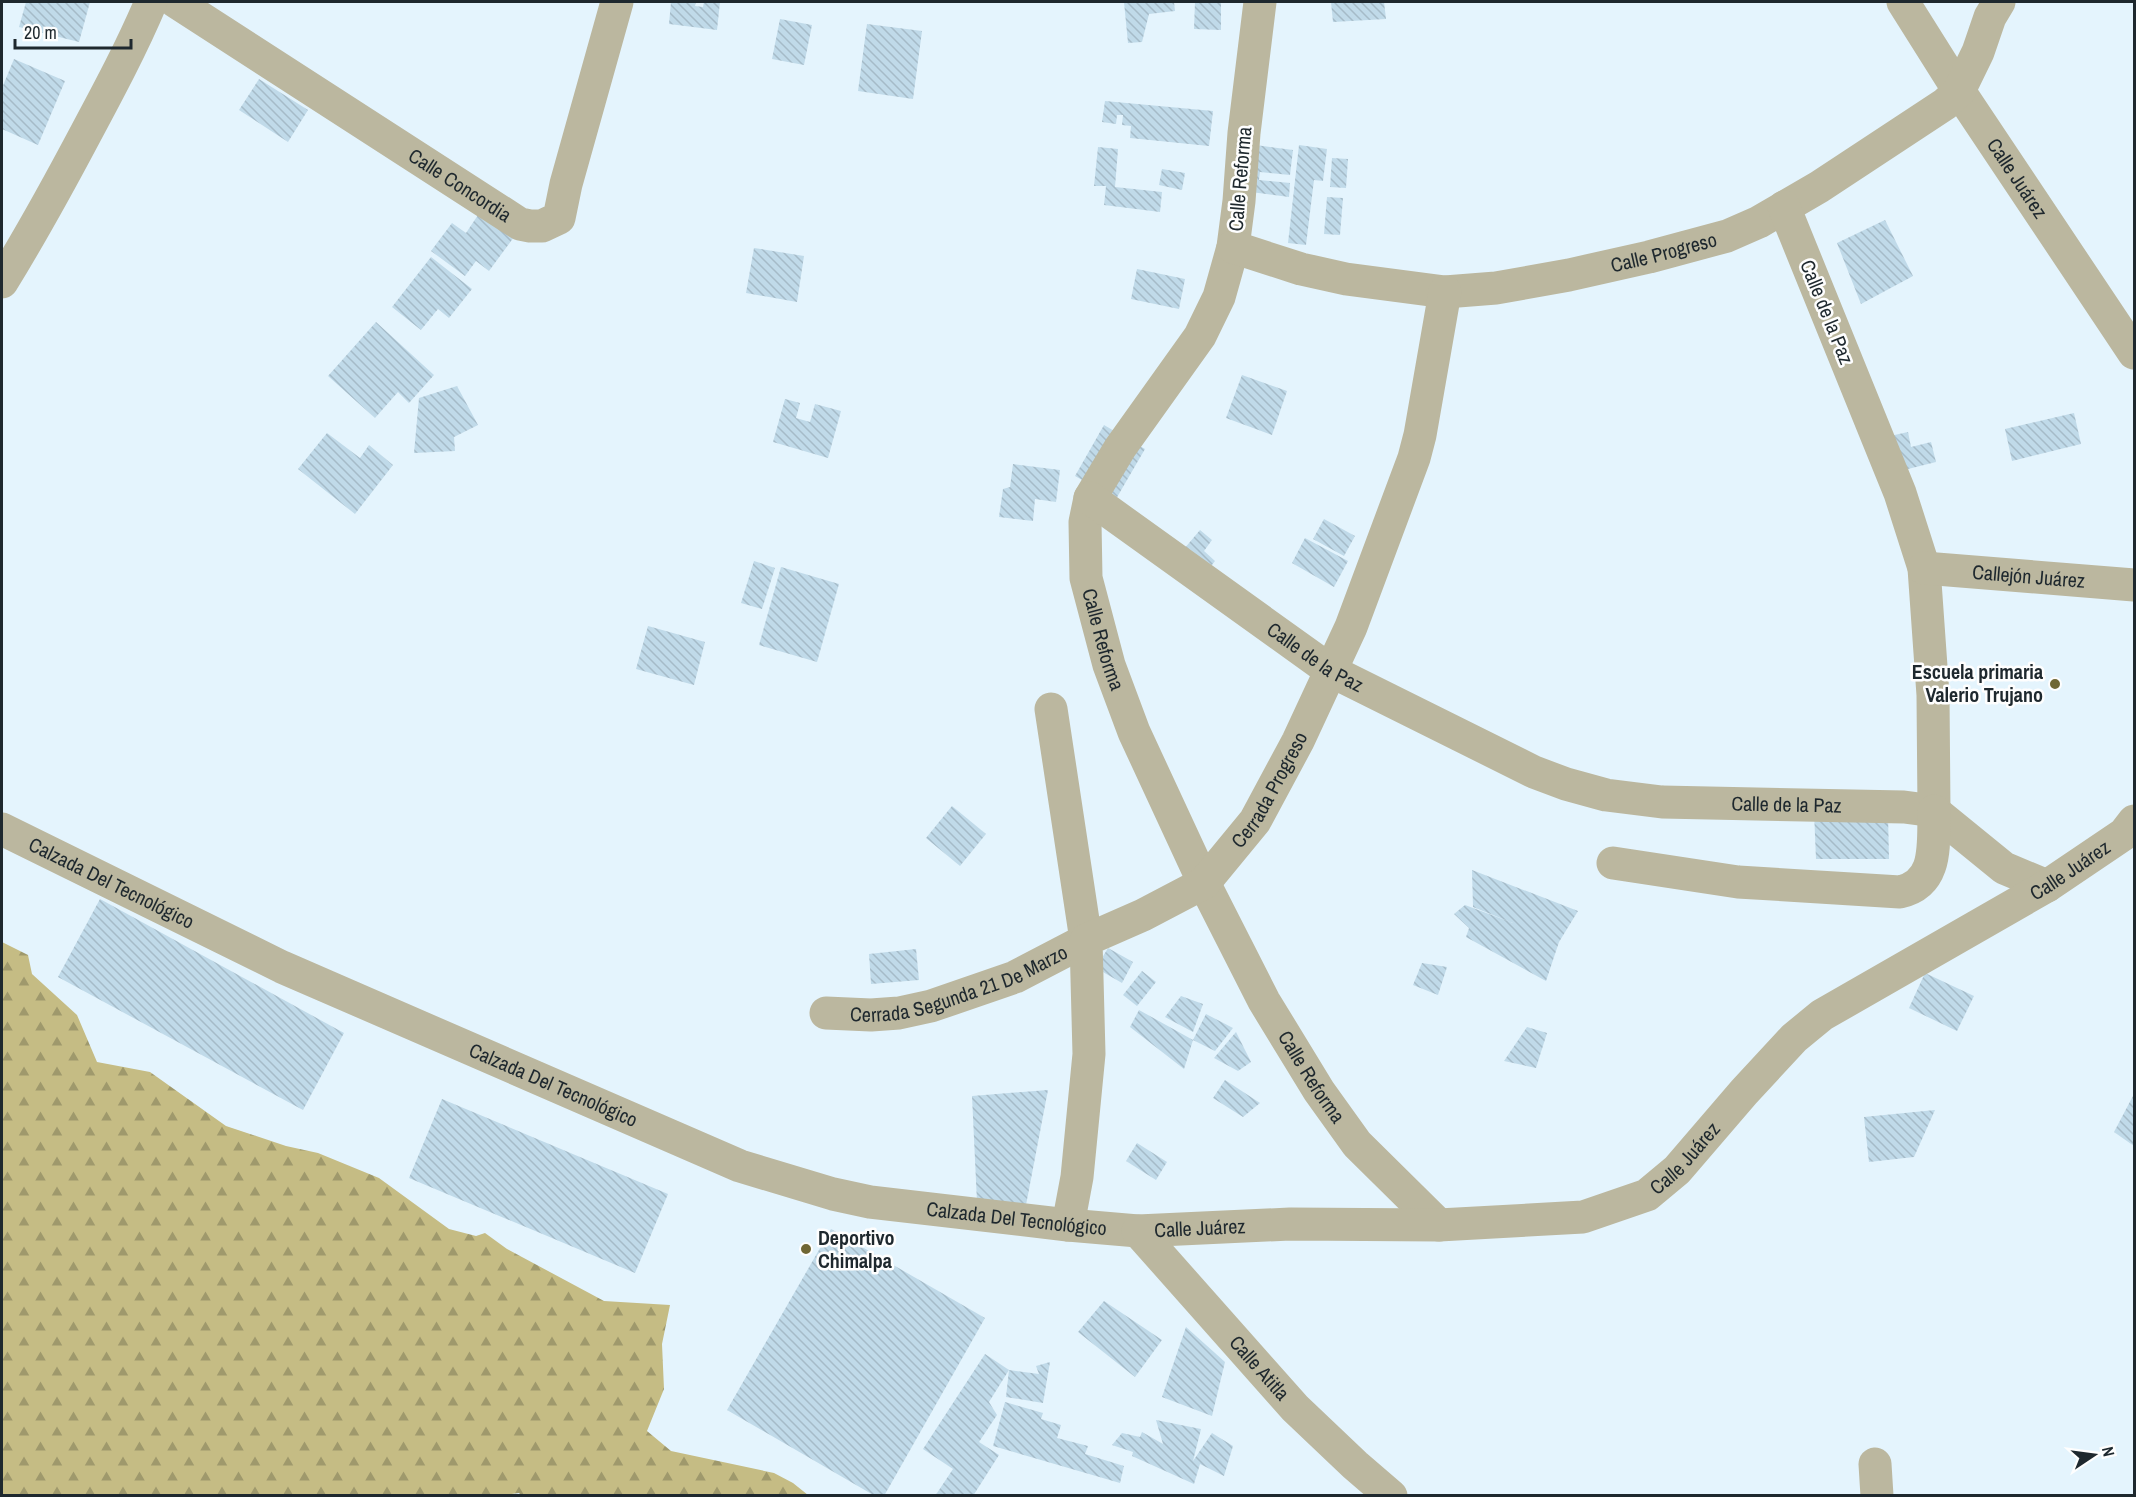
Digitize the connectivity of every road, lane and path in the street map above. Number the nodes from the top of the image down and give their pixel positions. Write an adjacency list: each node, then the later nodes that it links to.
1 (151, 2): 10 (street)
2 (176, 2): 3 (street, Calle Concordia)
3 (616, 2)
4 (1260, 2): 9 (street, Calle Reforma)
5 (1903, 2): 7 (street, Calle Juárez)
6 (1999, 2): 7 (street, Calle Progreso)
7 (1959, 91): 8 (street, Calle Progreso); 12 (street, Calle Juárez)
8 (1784, 207): 11 (street, Calle Progreso); 14 (street, Calle de la Paz)
9 (1233, 247): 11 (street, Calle Progreso); 13 (street, Calle Reforma)
10 (2, 282)
11 (1445, 292): 16 (street, Cerrada Progreso)
12 (2134, 353)
13 (1090, 498): 16 (street, Calle de la Paz); 22 (street, Calle Reforma)
14 (1924, 568): 15 (street, Callejón Juárez); 18 (street, Calle de la Paz)
15 (2134, 585)
16 (1331, 671): 18 (street, Calle de la Paz); 22 (street, Cerrada Progreso)
17 (1051, 709): 24 (street)
18 (1934, 811): 21 (street); 23 (street)
19 (2134, 822): 23 (street, Calle Juárez)
20 (2, 829): 27 (street, Calzada Del Tecnológico)
21 (1614, 863)
22 (1203, 883): 24 (street, Cerrada Progreso); 26 (street, Calle Reforma)
23 (2048, 886): 26 (street, Calle Juárez)
24 (1086, 940): 25 (street, Cerrada Segunda 21 De Marzo); 27 (street)
25 (826, 1013)
26 (1439, 1225): 28 (street, Calle Juárez)
27 (1068, 1226): 28 (street, Calzada Del Tecnológico)
28 (1138, 1231): 29 (street, Calle Atitla)
29 (1391, 1496)

